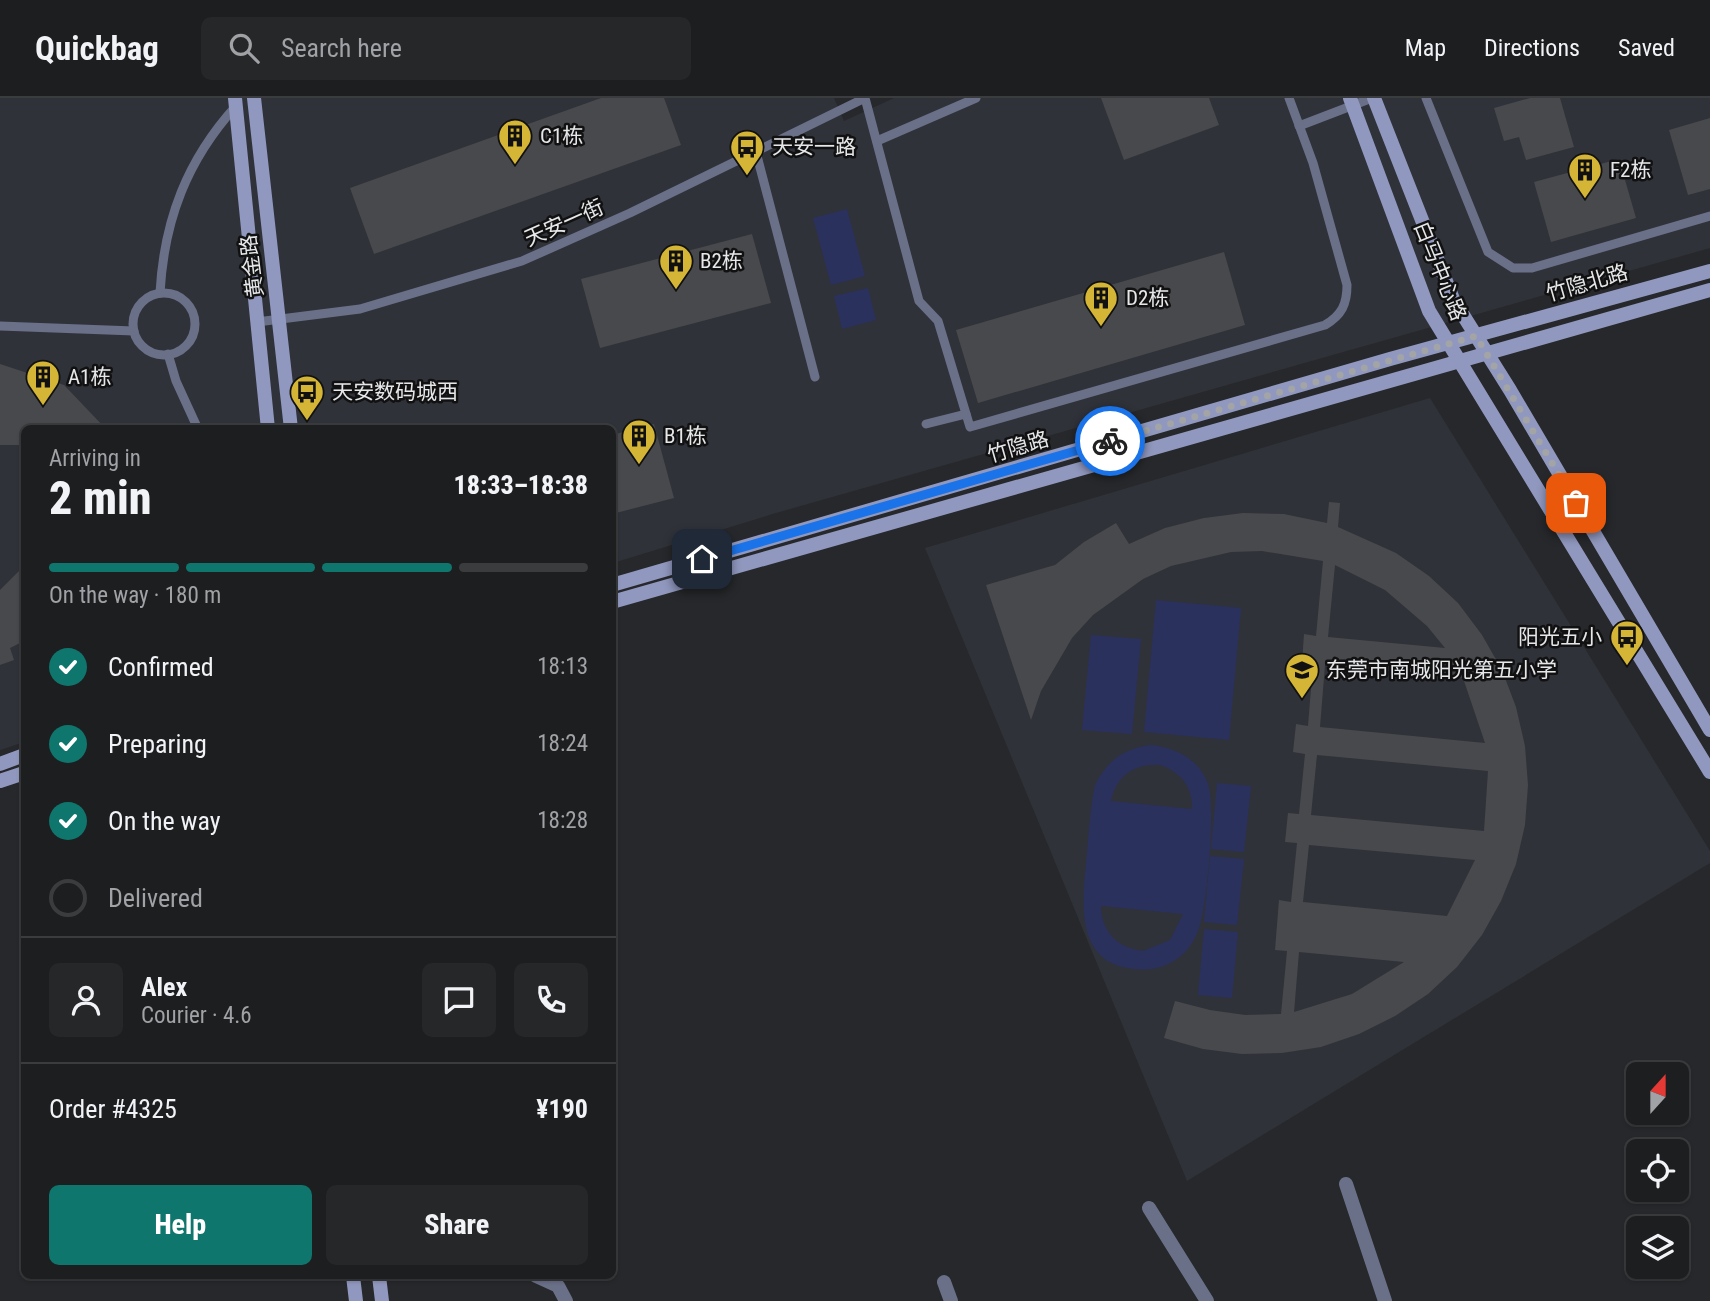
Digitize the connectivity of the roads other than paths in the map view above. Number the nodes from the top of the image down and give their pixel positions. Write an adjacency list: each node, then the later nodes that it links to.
1 (254, 98): 16 (street, 黄金路)
2 (865, 98): 10 (lane); 11 (lane, 天安一街)
3 (975, 98): 10 (lane)
4 (1289, 98): 9 (lane)
5 (1373, 98): 8 (lane); 20 (street, 白马中心路)
6 (1426, 98): 12 (lane)
7 (235, 102): 15 (lane); 17 (street, 黄金路)
8 (1352, 102): 9 (lane); 21 (street, 白马中心路)
9 (1299, 125): 26 (lane)
10 (877, 141): 26 (lane)
11 (756, 152): 16 (lane, 天安一街); 25 (lane)
12 (1710, 216)
13 (1710, 271): 20 (street, 竹隐北路)
14 (1710, 290): 22 (street, 竹隐北路)
15 (160, 293): 19 (lane); 23 (lane)
16 (280, 320): 17 (lane, 天安一街); 30 (street, 黄金路)
17 (257, 322): 29 (street, 黄金路)
18 (0, 326): 19 (lane)
19 (134, 331): 23 (lane)
20 (1476, 336): 21 (street, 竹隐路); 22 (street, 白马中心路)
21 (1447, 344): 24 (street, 白马中心路); 31 (street, 竹隐路)
22 (1486, 353): 24 (street, 竹隐路); 33 (street, 白马中心路)
23 (168, 354): 28 (lane)
24 (1457, 361): 32 (street, 竹隐路); 36 (street, 白马中心路)
25 (816, 377)
26 (966, 414): 27 (lane)
27 (926, 424)
28 (196, 425)
29 (268, 425)
30 (291, 425)
31 (616, 584)
32 (616, 602)
33 (1710, 730)
34 (21, 756): 35 (street)
35 (0, 764)
36 (1710, 772)
37 (21, 774): 38 (street)
38 (0, 781)
39 (1346, 1184): 50 (street)
40 (1149, 1208): 49 (street)
41 (353, 1279): 45 (street)
42 (379, 1279): 46 (street)
43 (543, 1279): 47 (street)
44 (944, 1282): 48 (street)
45 (356, 1301)
46 (382, 1301)
47 (566, 1301)
48 (951, 1301)
49 (1207, 1301)
50 (1385, 1301)

